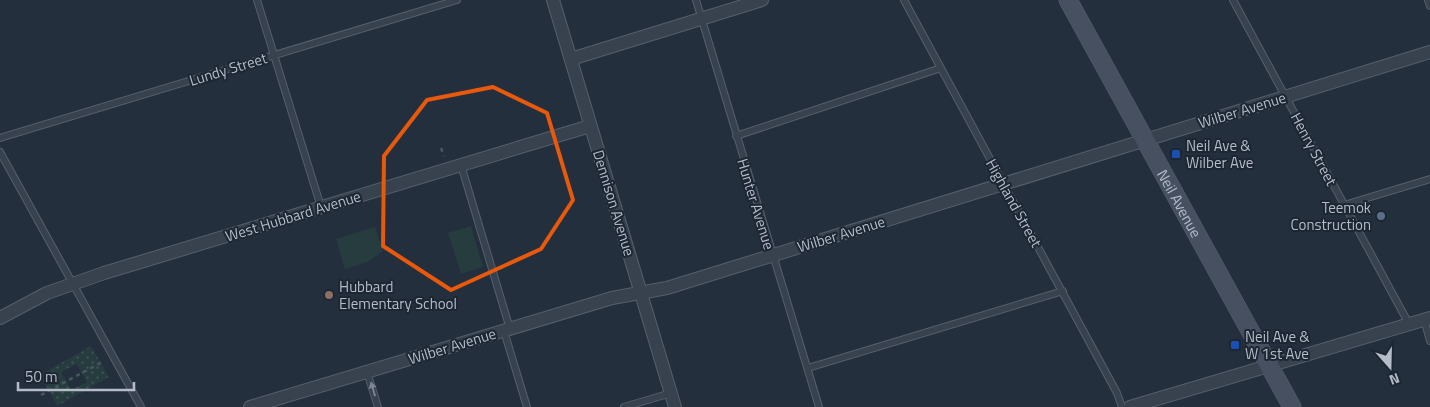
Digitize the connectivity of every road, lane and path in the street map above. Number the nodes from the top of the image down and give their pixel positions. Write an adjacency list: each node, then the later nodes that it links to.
1 (257, 0): 13 (lane)
2 (457, 0): 13 (lane, Lundy Street)
3 (553, 0): 14 (street, Dennison Avenue)
4 (696, 0): 11 (lane, Hunter Avenue)
5 (762, 0): 11 (street)
6 (904, 0): 15 (lane, Highland Street)
7 (1068, 0): 20 (street, Neil Avenue)
8 (1233, 0): 16 (lane, Henry Street)
9 (1428, 0): 10 (lane)
10 (1430, 6)
11 (701, 19): 14 (street); 18 (lane, Hunter Avenue)
12 (1430, 52): 16 (street, Wilber Avenue)
13 (274, 55): 19 (lane, Lundy Street); 28 (lane)
14 (571, 59): 17 (street, Dennison Avenue)
15 (941, 68): 18 (lane); 26 (lane, Highland Street)
16 (1286, 97): 20 (street, Wilber Avenue); 27 (lane, Henry Street)
17 (590, 126): 24 (street, West Hubbard Avenue); 32 (street, Dennison Avenue)
18 (736, 136): 29 (lane, Hunter Avenue)
19 (0, 138)
20 (1145, 140): 26 (street, Wilber Avenue); 39 (street, Neil Avenue)
21 (441, 148): 23 (path)
22 (0, 152): 30 (lane)
23 (444, 158)
24 (461, 165): 28 (street, West Hubbard Avenue); 36 (lane)
25 (1430, 179): 27 (lane)
26 (1004, 184): 29 (street, Wilber Avenue); 31 (lane, Highland Street)
27 (1344, 205): 35 (lane, Henry Street)
28 (321, 207): 30 (street, West Hubbard Avenue)
29 (772, 256): 32 (street, Wilber Avenue); 40 (lane, Hunter Avenue)
30 (72, 283): 33 (street, West Hubbard Avenue); 38 (lane)
31 (1063, 291): 40 (lane); 51 (lane, Highland Street)
32 (641, 292): 36 (street, Wilber Avenue); 42 (street, Dennison Avenue)
33 (0, 318)
34 (1427, 318): 35 (street); 37 (lane)
35 (1409, 324): 39 (street)
36 (507, 330): 41 (street, Wilber Avenue); 47 (lane)
37 (1430, 341)
38 (113, 357): 43 (path); 44 (lane)
39 (1270, 367): 52 (street); 53 (street, Neil Avenue)
40 (808, 368): 50 (lane, Hunter Avenue)
41 (367, 372): 45 (street, Wilber Avenue); 46 (lane, one-way to 41)
42 (671, 393): 48 (lane); 49 (street, Dennison Avenue)
43 (42, 395)
44 (141, 407)
45 (250, 407)
46 (378, 407)
47 (527, 407)
48 (624, 407)
49 (675, 407)
50 (819, 407)
51 (1122, 407)
52 (1130, 407)
53 (1292, 407)

